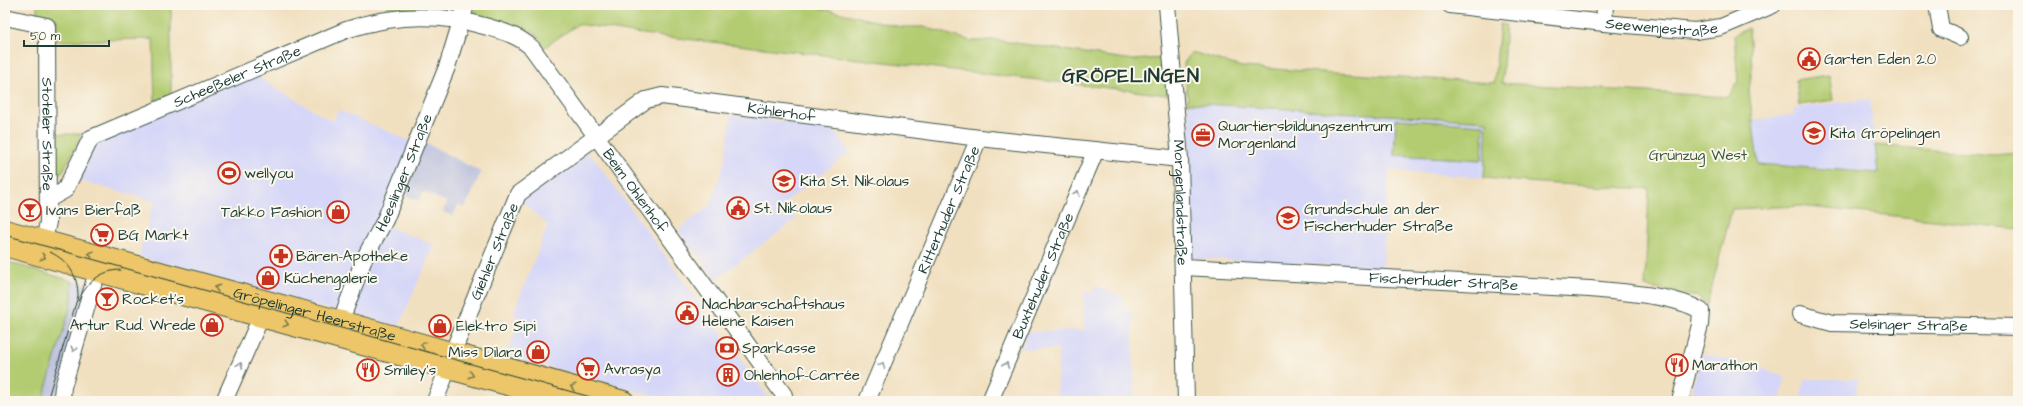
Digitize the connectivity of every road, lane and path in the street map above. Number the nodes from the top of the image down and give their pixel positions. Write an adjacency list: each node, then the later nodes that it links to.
1 (1167, 5): 13 (street, Morgenlandstraße)
2 (1450, 5): 8 (street, Seewenjestraße)
3 (1605, 5): 8 (street)
4 (1937, 5): 9 (street)
5 (1766, 7): 8 (street, Seewenjestraße)
6 (464, 12): 10 (street, Beim Ohlenhof); 14 (street, Scheeßeler Straße); 23 (street, Heeslinger Straße)
7 (5, 17): 14 (street, Stoteler Straße)
8 (1604, 23)
9 (1960, 38)
10 (596, 136): 11 (street, Köhlerhof); 24 (street, Giehler Straße); 25 (street, Beim Ohlenhof)
11 (979, 138): 12 (street, Ritterhuder Straße); 31 (street, Ritterhuder Straße, one-way to 11)
12 (1096, 150): 13 (street, Ritterhuder Straße); 32 (street, Buxtehuder Straße, one-way to 12)
13 (1180, 158): 18 (street, Morgenlandstraße)
14 (48, 199): 16 (street, Stoteler Straße)
15 (5, 230): 16 (main road, Gröpelinger Heerstraße)
16 (44, 241): 23 (main road, Gröpelinger Heerstraße, one-way to 16)
17 (5, 246): 19 (main road, Gröpelinger Heerstraße, one-way to 19)
18 (1184, 267): 33 (street, Morgenlandstraße); 34 (street, Fischerhuder Straße)
19 (97, 272): 21 (main road, Gröpelinger Heerstraße); 26 (street, one-way to 26)
20 (1800, 314): 22 (street, Selsinger Straße)
21 (261, 317): 23 (main road, Gröpelinger Heerstraße, one-way to 23); 27 (street, one-way to 21)
22 (2018, 327)
23 (338, 330): 24 (main road, Gröpelinger Heerstraße)
24 (450, 361): 28 (street, Giehler Straße); 29 (main road, Gröpelinger Heerstraße, one-way to 29); 30 (main road, Gröpelinger Heerstraße, one-way to 24)
25 (784, 395)
26 (65, 401)
27 (224, 401)
28 (435, 401)
29 (565, 401)
30 (624, 401)
31 (867, 401)
32 (990, 401)
33 (1186, 401)
34 (1680, 401)

